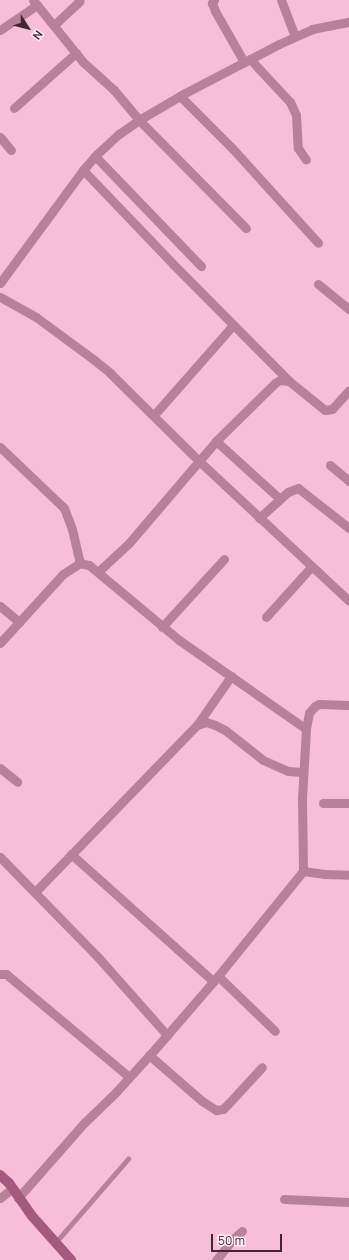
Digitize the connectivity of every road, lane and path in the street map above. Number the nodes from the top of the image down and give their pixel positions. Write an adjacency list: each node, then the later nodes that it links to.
1 (214, 0): 10 (street)
2 (281, 0): 8 (street)
3 (80, 1): 6 (street)
4 (35, 2): 6 (street); 7 (street)
5 (349, 22): 8 (street)
6 (54, 25): 9 (street)
7 (0, 30)
8 (295, 36): 10 (street)
9 (76, 53): 12 (street); 13 (street)
10 (247, 60): 11 (street); 17 (street)
11 (180, 96): 13 (street); 20 (street)
12 (14, 108)
13 (139, 120): 16 (street); 19 (street)
14 (0, 137): 15 (street)
15 (11, 150)
16 (95, 156): 18 (street); 21 (street)
17 (306, 160)
18 (83, 170): 22 (street); 26 (street)
19 (246, 228)
20 (318, 243)
21 (202, 266)
22 (0, 283)
23 (318, 284): 25 (street)
24 (0, 297): 29 (street)
25 (349, 309)
26 (233, 324): 27 (street); 29 (street)
27 (289, 381): 28 (street); 30 (street)
28 (349, 390)
29 (154, 416): 32 (street)
30 (216, 441): 32 (street); 35 (street)
31 (0, 447): 39 (street)
32 (198, 461): 36 (street); 41 (street)
33 (330, 465): 34 (street)
34 (349, 481)
35 (280, 499): 36 (street); 37 (street)
36 (259, 518): 40 (street)
37 (349, 528)
38 (224, 559): 46 (street)
39 (80, 563): 41 (street); 45 (street)
40 (311, 567): 42 (street); 44 (street)
41 (99, 571): 46 (street)
42 (349, 601)
43 (0, 606): 45 (street)
44 (266, 617)
45 (19, 622): 47 (street)
46 (162, 627): 48 (street)
47 (0, 643)
48 (231, 676): 50 (street); 51 (street)
49 (349, 705): 51 (street)
50 (197, 725): 53 (street); 57 (street)
51 (306, 729): 53 (street)
52 (0, 768): 54 (street)
53 (302, 772): 59 (street)
54 (17, 782)
55 (322, 803): 56 (street)
56 (349, 803)
57 (71, 854): 61 (street); 63 (street)
58 (0, 857): 61 (street)
59 (303, 871): 60 (street); 63 (street)
60 (349, 875)
61 (35, 892): 65 (street)
62 (0, 974): 68 (street)
63 (216, 979): 64 (street); 65 (street)
64 (276, 1031)
65 (167, 1035): 66 (street)
66 (149, 1055): 67 (street); 68 (street)
67 (262, 1067)
68 (130, 1077): 71 (street)
69 (128, 1159): 76 (lane)
70 (0, 1175): 71 (street)
71 (15, 1193): 72 (street); 76 (street)
72 (0, 1198)
73 (284, 1199): 74 (street)
74 (349, 1202)
75 (242, 1231): 78 (street)
76 (56, 1243): 77 (street)
77 (71, 1260)
78 (216, 1260)

